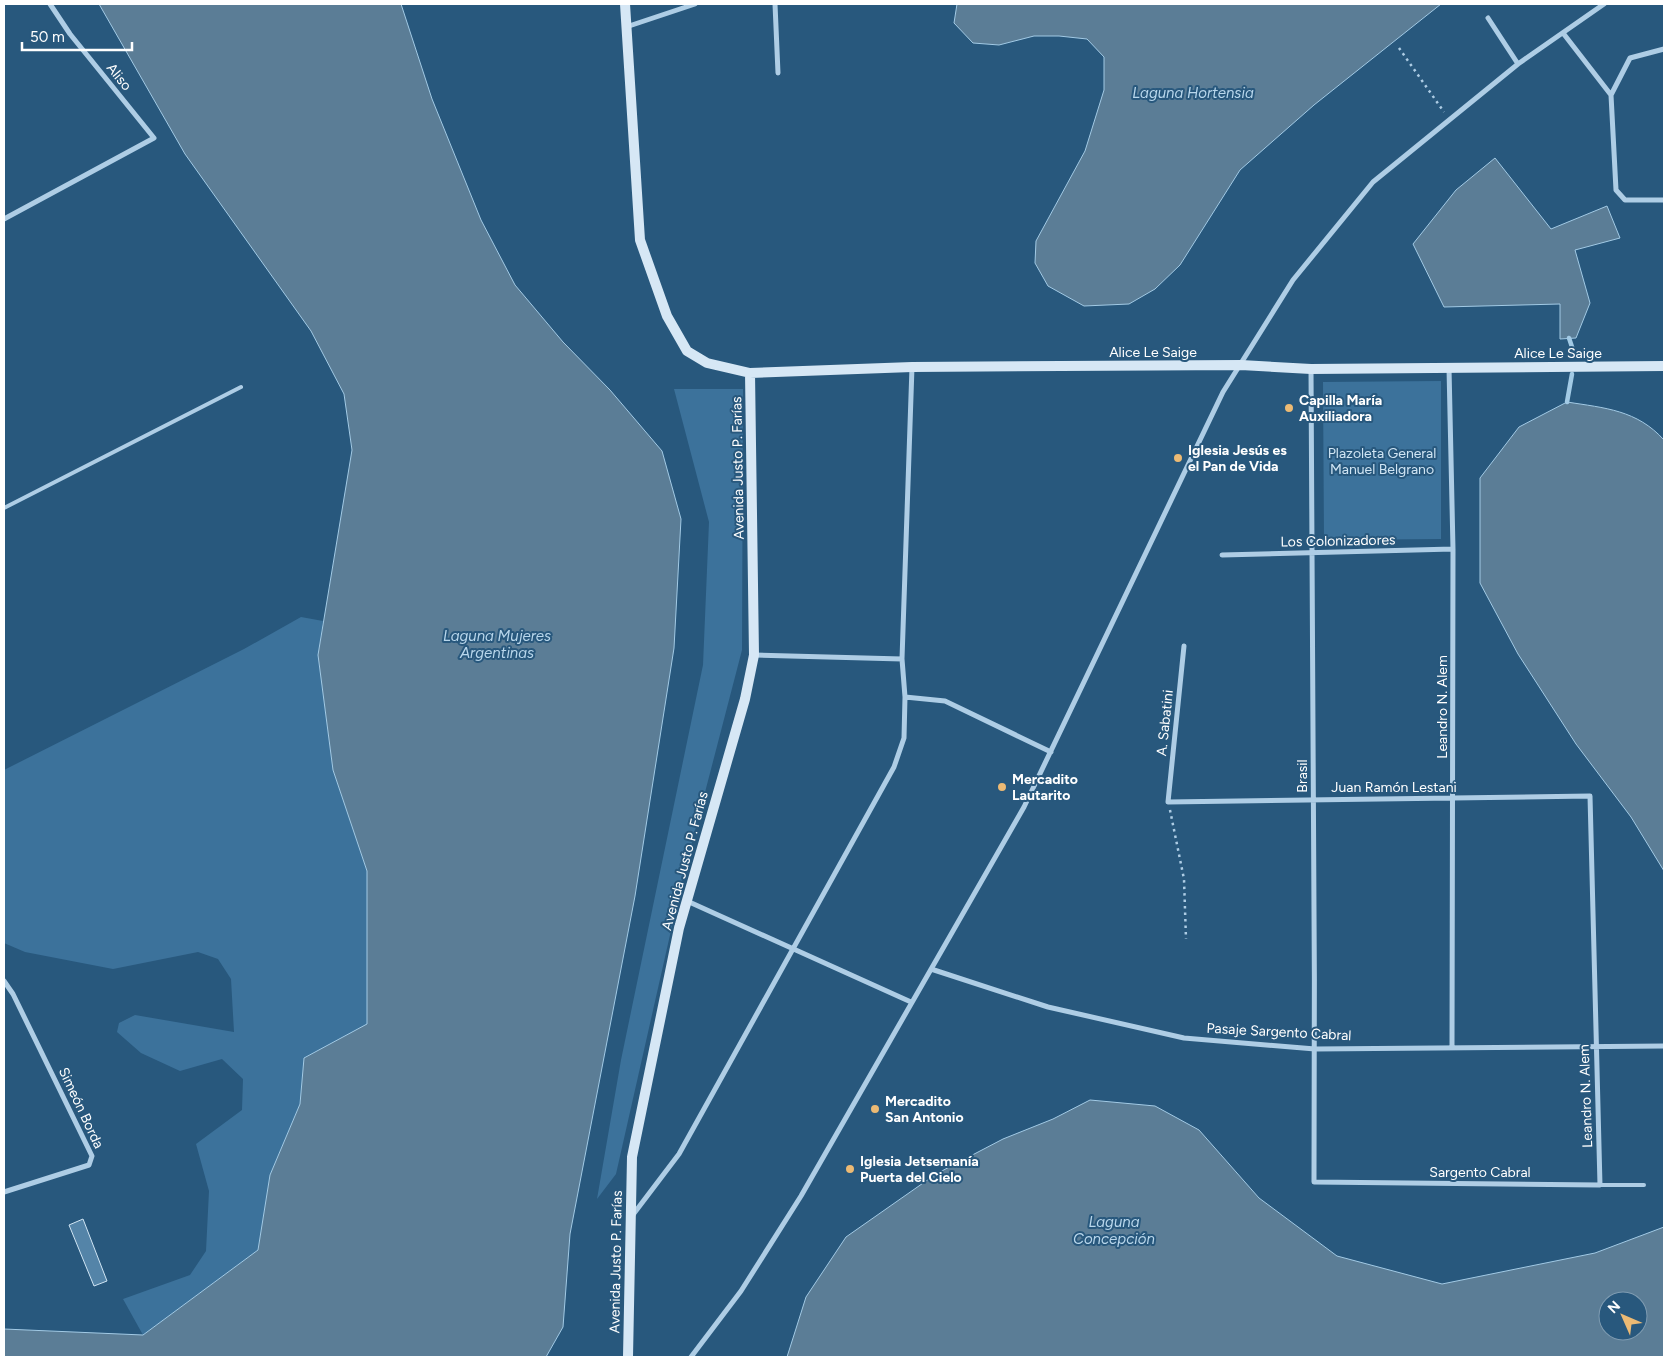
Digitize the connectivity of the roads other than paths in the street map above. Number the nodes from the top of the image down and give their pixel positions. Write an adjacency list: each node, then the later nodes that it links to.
1 (50, 4): 14 (street, Aliso)
2 (625, 4): 7 (street)
3 (695, 4): 7 (street)
4 (775, 4): 11 (street)
5 (1604, 4): 8 (street)
6 (1488, 18): 10 (street)
7 (626, 27): 20 (street, Alice Le Saige)
8 (1563, 33): 10 (street); 12 (street)
9 (1664, 49): 12 (street)
10 (1518, 64): 15 (street)
11 (778, 73)
12 (1611, 95): 13 (street)
13 (1664, 200)
14 (4, 219)
15 (1241, 365): 17 (street, Alice Le Saige); 19 (street, Alice Le Saige); 30 (street)
16 (1664, 366): 18 (street, Alice Le Saige)
17 (912, 367): 20 (street, Alice Le Saige); 28 (street)
18 (1449, 368): 19 (street, Alice Le Saige); 23 (street, Leandro N. Alem)
19 (1311, 369): 24 (street, Brasil)
20 (750, 372): 27 (street, Avenida Justo P. Farías)
21 (242, 387): 22 (lane)
22 (4, 508)
23 (1453, 549): 24 (street, Los Colonizadores); 32 (street, Leandro N. Alem)
24 (1313, 552): 25 (street, Los Colonizadores); 33 (street, Brasil)
25 (1222, 555)
26 (1184, 646): 34 (street, A. Sabatini)
27 (754, 655): 28 (street); 35 (street, Avenida Justo P. Farías)
28 (902, 659): 29 (street)
29 (905, 697): 30 (street); 36 (street)
30 (1051, 752): 37 (street)
31 (1590, 796): 32 (street, Juan Ramón Lestani); 42 (street, Leandro N. Alem)
32 (1453, 797): 33 (street, Juan Ramón Lestani); 41 (street, Leandro N. Alem)
33 (1313, 798): 34 (street, Juan Ramón Lestani); 43 (street, Brasil)
34 (1168, 802)
35 (687, 901): 36 (street); 48 (street, Avenida Justo P. Farías)
36 (792, 950): 39 (street); 48 (street)
37 (931, 969): 39 (street); 43 (street, Pasaje Sargento Cabral)
38 (4, 981): 47 (street, Simeón Borda)
39 (911, 1002): 50 (street)
40 (1664, 1046): 42 (street, Pasaje Sargento Cabral)
41 (1452, 1047): 42 (street, Pasaje Sargento Cabral); 43 (street, Pasaje Sargento Cabral)
42 (1595, 1047): 45 (street, Leandro N. Alem)
43 (1315, 1049): 44 (street, Brasil)
44 (1314, 1182): 45 (street, Sargento Cabral)
45 (1600, 1185): 46 (lane, Sargento Cabral)
46 (1644, 1185)
47 (4, 1192)
48 (631, 1216): 49 (street, Avenida Justo P. Farías)
49 (628, 1357)
50 (691, 1357)

